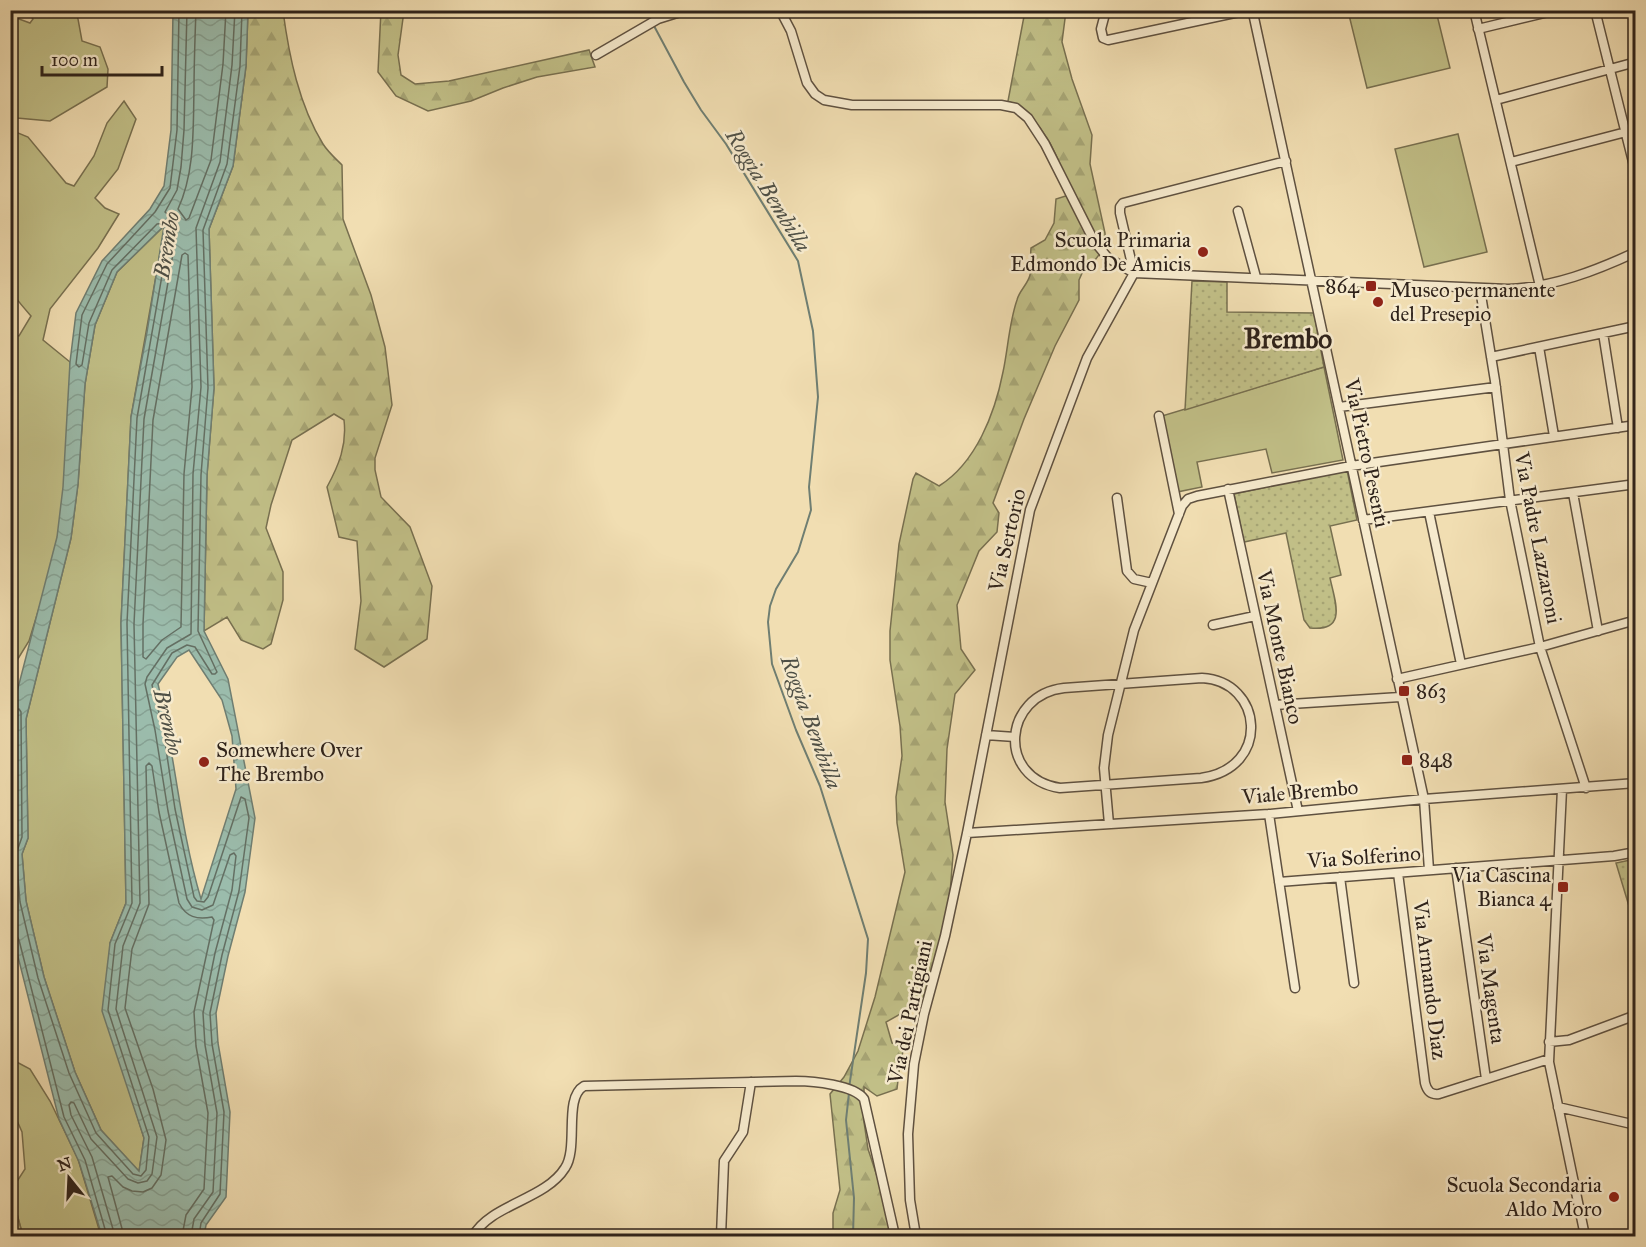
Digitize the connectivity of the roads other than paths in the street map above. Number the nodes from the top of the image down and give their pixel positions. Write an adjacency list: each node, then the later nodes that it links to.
1 (687, 10): 9 (street)
2 (780, 10): 19 (street)
3 (1106, 10): 7 (street)
4 (1474, 10): 8 (street)
5 (1557, 10): 8 (street)
6 (1595, 10): 11 (street)
7 (1252, 12): 14 (street, Via Pietro Pesenti)
8 (1478, 29): 12 (street)
9 (596, 55)
10 (1635, 62): 11 (street)
11 (1610, 69): 12 (street); 13 (street)
12 (1496, 100): 15 (street)
13 (1626, 132): 15 (street); 16 (street)
14 (1286, 160): 19 (street); 21 (street, Via Pietro Pesenti)
15 (1511, 162): 22 (street)
16 (1635, 174)
17 (1238, 211): 20 (street)
18 (1635, 252): 22 (street)
19 (1134, 273): 20 (street); 55 (street, Via Sertorio)
20 (1256, 277): 21 (street)
21 (1312, 280): 23 (street); 29 (street, Via Pietro Pesenti)
22 (1540, 286): 23 (street)
23 (1480, 289): 27 (street, Via Padre Lazzaroni)
24 (1635, 326): 25 (street)
25 (1603, 333): 26 (street); 32 (street)
26 (1539, 346): 27 (street); 33 (street)
27 (1491, 357): 28 (street, Via Padre Lazzaroni)
28 (1496, 387): 29 (street); 34 (street, Via Padre Lazzaroni)
29 (1339, 407): 35 (street, Via Pietro Pesenti)
30 (1159, 416): 42 (street)
31 (1635, 425): 32 (street)
32 (1618, 428): 33 (street)
33 (1554, 436): 34 (street)
34 (1502, 444): 35 (street); 40 (street, Via Padre Lazzaroni)
35 (1351, 466): 37 (street); 43 (street, Via Pietro Pesenti)
36 (1635, 486): 38 (street)
37 (1228, 489): 42 (street); 45 (street, Via Monte Bianco)
38 (1573, 493): 40 (street); 48 (street)
39 (1117, 498): 44 (street)
40 (1510, 500): 41 (street); 49 (street, Via Padre Lazzaroni)
41 (1429, 512): 43 (street); 50 (street)
42 (1179, 515): 44 (street)
43 (1363, 520): 51 (street, Via Pietro Pesenti)
44 (1152, 583): 52 (street)
45 (1255, 616): 47 (street); 54 (street, Via Monte Bianco)
46 (1635, 620): 48 (street)
47 (1213, 625)
48 (1598, 631): 49 (street)
49 (1540, 647): 50 (street); 59 (street, Via Padre Lazzaroni)
50 (1461, 664): 51 (street)
51 (1397, 679): 53 (street, Via Pietro Pesenti)
52 (1121, 684): 56 (street); 58 (street); 58 (street)
53 (1400, 697): 54 (street); 61 (street, Via Pietro Pesenti)
54 (1275, 705): 62 (street, Via Monte Bianco)
55 (986, 735): 56 (street); 65 (street, Via Sertorio)
56 (1015, 737): 58 (street)
57 (1635, 783): 59 (street, Viale Brembo)
58 (1105, 786): 64 (street)
59 (1586, 788): 60 (street, Viale Brembo)
60 (1562, 789): 61 (street, Viale Brembo); 67 (street)
61 (1424, 799): 62 (street, Viale Brembo); 69 (street, Via Pietro Pesenti)
62 (1298, 811): 63 (street, Viale Brembo)
63 (1269, 814): 64 (street, Viale Brembo); 72 (street)
64 (1109, 824): 65 (street, Viale Brembo)
65 (967, 832): 85 (street, Via dei Partigiani)
66 (1635, 852): 67 (street, Via Solferino)
67 (1559, 860): 68 (street, Via Solferino); 76 (street)
68 (1456, 868): 69 (street, Via Solferino); 78 (street, Via Magenta)
69 (1430, 870): 70 (street, Via Solferino)
70 (1398, 873): 71 (street, Via Solferino); 78 (street, Via Armando Diaz)
71 (1340, 877): 72 (street, Via Solferino); 73 (street)
72 (1279, 882): 74 (street)
73 (1354, 983)
74 (1295, 988)
75 (1635, 1015): 76 (street)
76 (1549, 1042): 77 (street)
77 (1549, 1059): 78 (street); 80 (street)
78 (1486, 1079)
79 (751, 1082): 82 (street); 83 (street); 84 (street)
80 (1558, 1107): 81 (street); 86 (street)
81 (1635, 1125)
82 (473, 1236)
83 (721, 1236)
84 (895, 1236)
85 (916, 1236)
86 (1585, 1236)

